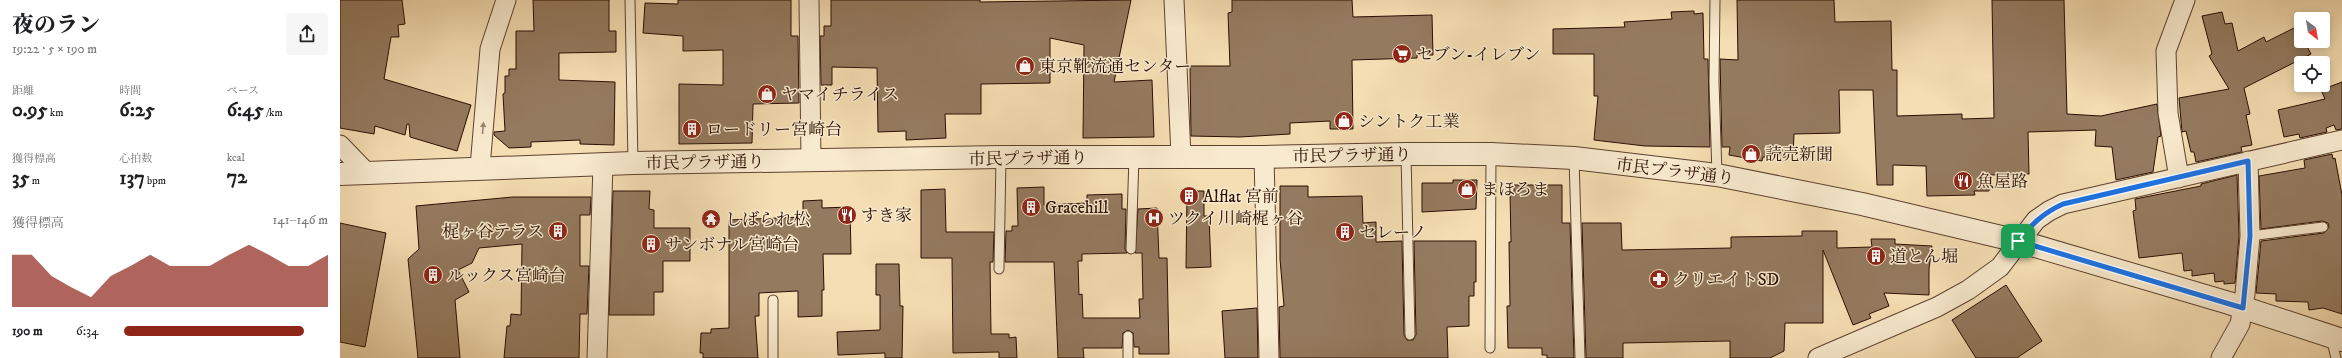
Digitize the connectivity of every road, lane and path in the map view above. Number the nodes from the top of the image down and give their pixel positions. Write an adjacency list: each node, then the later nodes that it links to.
1 (506, 0): 20 (street, one-way to 1)
2 (630, 0): 18 (lane)
3 (809, 0): 16 (street)
4 (1174, 0): 11 (street)
5 (1715, 0): 23 (lane)
6 (2186, 0): 24 (street)
7 (2342, 140): 17 (street)
8 (340, 145): 21 (street)
9 (1406, 154): 10 (street, 市民プラザ通り); 14 (street, 市民プラザ通り); 32 (lane)
10 (1491, 154): 15 (street, 市民プラザ通り); 35 (lane)
11 (1180, 156): 13 (street, 市民プラザ通り); 14 (street, 市民プラザ通り)
12 (1001, 157): 13 (street, 市民プラザ通り); 16 (street, 市民プラザ通り); 29 (lane)
13 (1134, 157): 28 (lane)
14 (1264, 158): 39 (street)
15 (1574, 158): 23 (street, 市民プラザ通り); 40 (lane)
16 (811, 161): 18 (street, 市民プラザ通り)
17 (2248, 161): 24 (street); 26 (street)
18 (633, 163): 19 (street, 市民プラザ通り)
19 (603, 164): 20 (street, 市民プラザ通り); 36 (street)
20 (480, 167): 21 (street, 市民プラザ通り)
21 (367, 172): 22 (street, 市民プラザ通り)
22 (340, 174)
23 (1717, 175): 27 (street, 市民プラザ通り)
24 (2179, 178): 27 (street)
25 (2324, 226): 26 (lane)
26 (2250, 236): 31 (street)
27 (2018, 241): 31 (street, 市民プラザ通り); 41 (street)
28 (1131, 249)
29 (999, 269)
30 (773, 300): 37 (lane)
31 (2243, 308): 34 (street, 市民プラザ通り); 42 (street)
32 (1410, 335)
33 (1128, 336): 38 (lane)
34 (2336, 338): 43 (lane)
35 (1490, 348)
36 (597, 358)
37 (773, 358)
38 (1128, 358)
39 (1269, 358)
40 (1580, 358)
41 (1818, 358)
42 (2221, 358)
43 (2336, 358)

